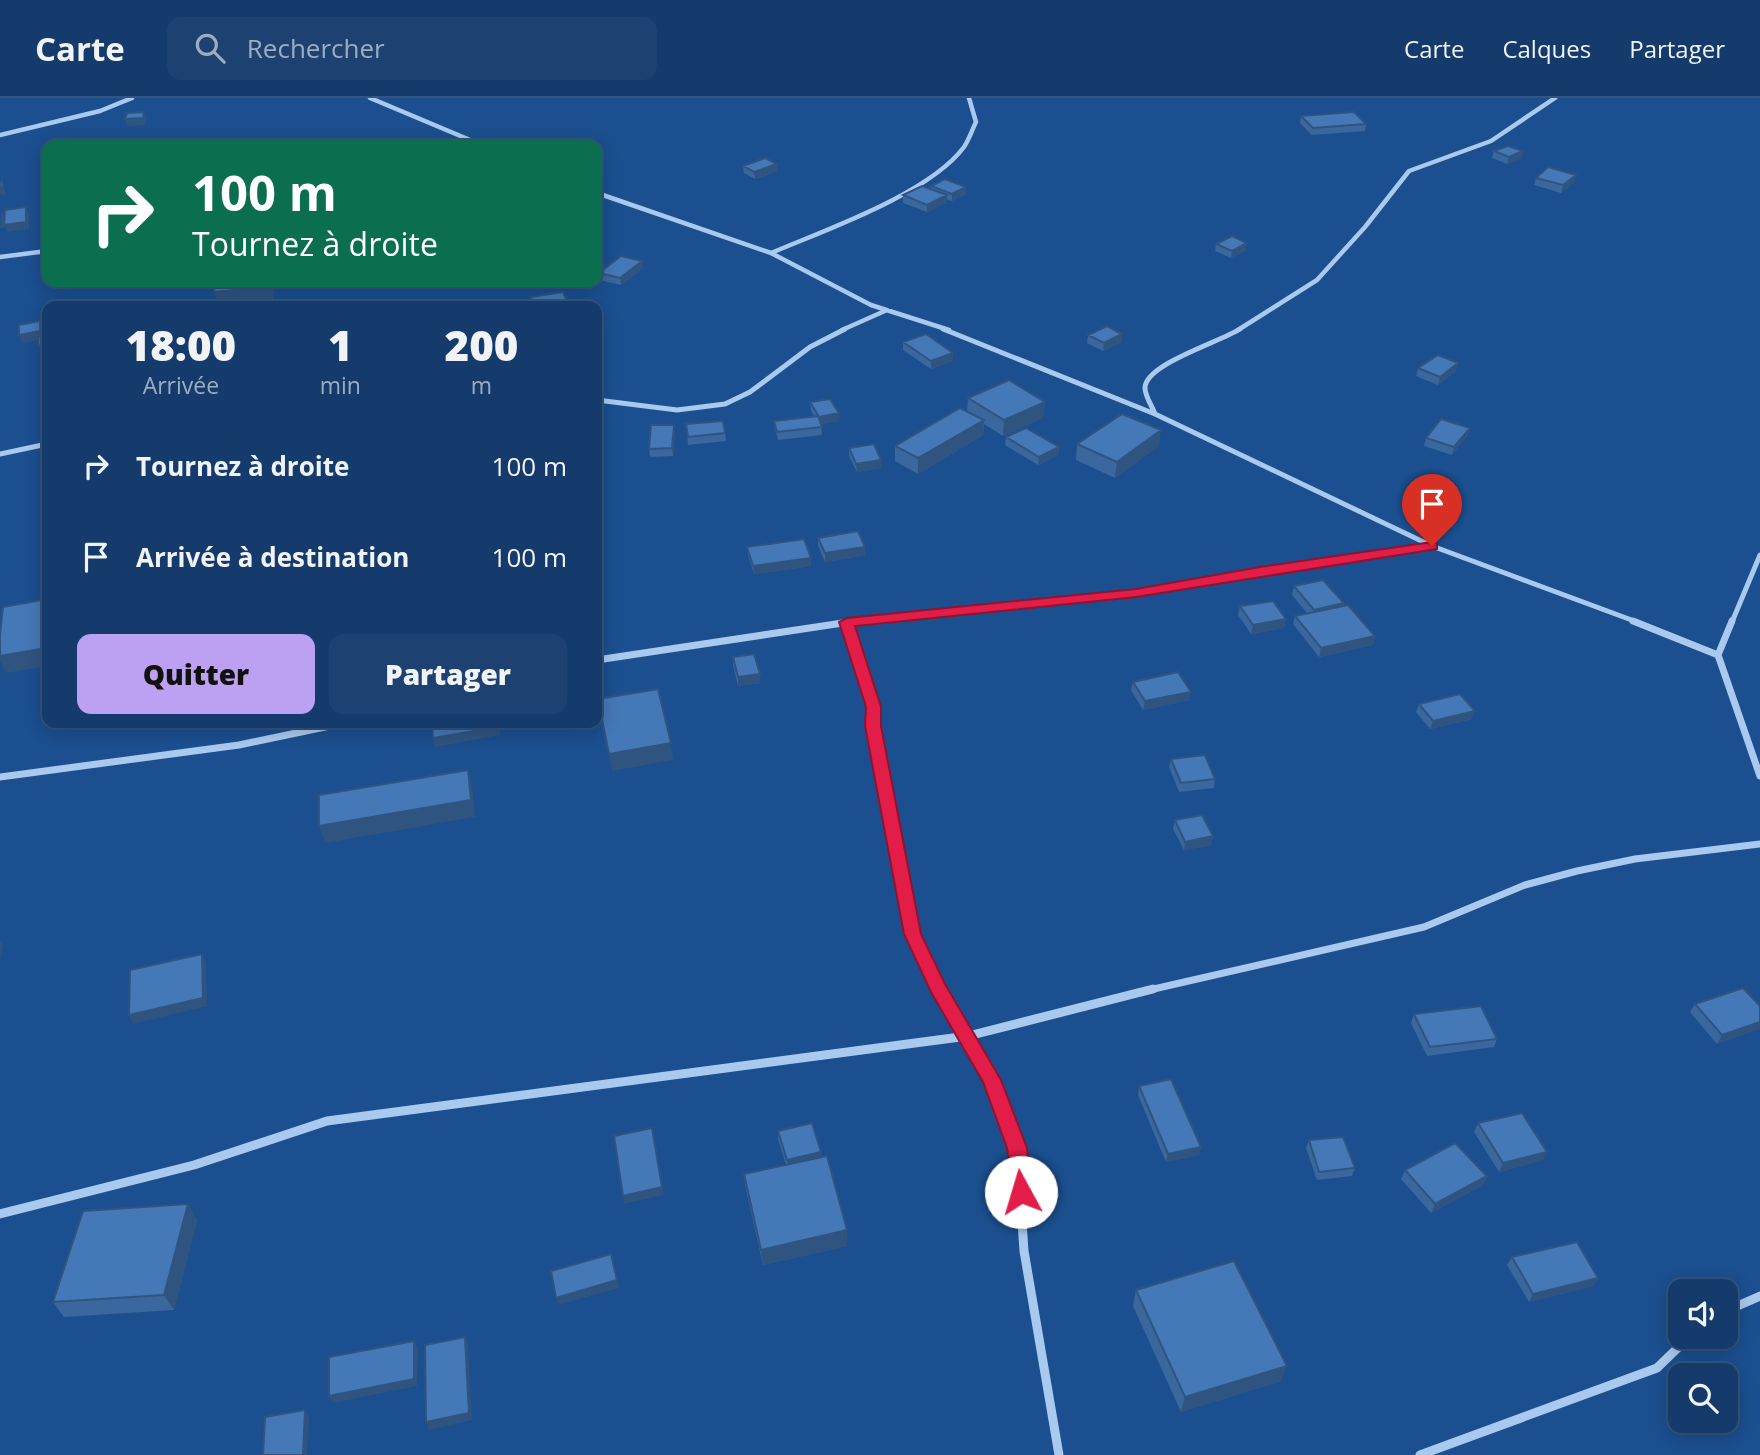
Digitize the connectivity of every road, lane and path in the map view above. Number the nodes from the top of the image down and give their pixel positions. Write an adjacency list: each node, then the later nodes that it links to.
1 (132, 98): 5 (street)
2 (370, 98): 6 (street)
3 (969, 98): 9 (street)
4 (1555, 98): 13 (street)
5 (0, 135)
6 (471, 140)
7 (602, 195): 9 (street)
8 (42, 252): 10 (street)
9 (771, 253): 11 (street)
10 (0, 257)
11 (887, 310): 12 (street); 13 (street)
12 (602, 401)
13 (1155, 414): 16 (street)
14 (42, 445): 15 (street)
15 (0, 454)
16 (1432, 546): 18 (street); 19 (street)
17 (1760, 555): 19 (street)
18 (847, 622): 20 (street); 25 (street)
19 (1718, 655): 22 (street)
20 (602, 659)
21 (320, 728): 23 (street)
22 (1760, 776)
23 (0, 777)
24 (1760, 844): 25 (street)
25 (968, 1036): 26 (street); 30 (street)
26 (0, 1214)
27 (1760, 1296): 28 (street)
28 (1738, 1306)
29 (1677, 1349): 31 (street)
30 (1059, 1455)
31 (1420, 1455)

